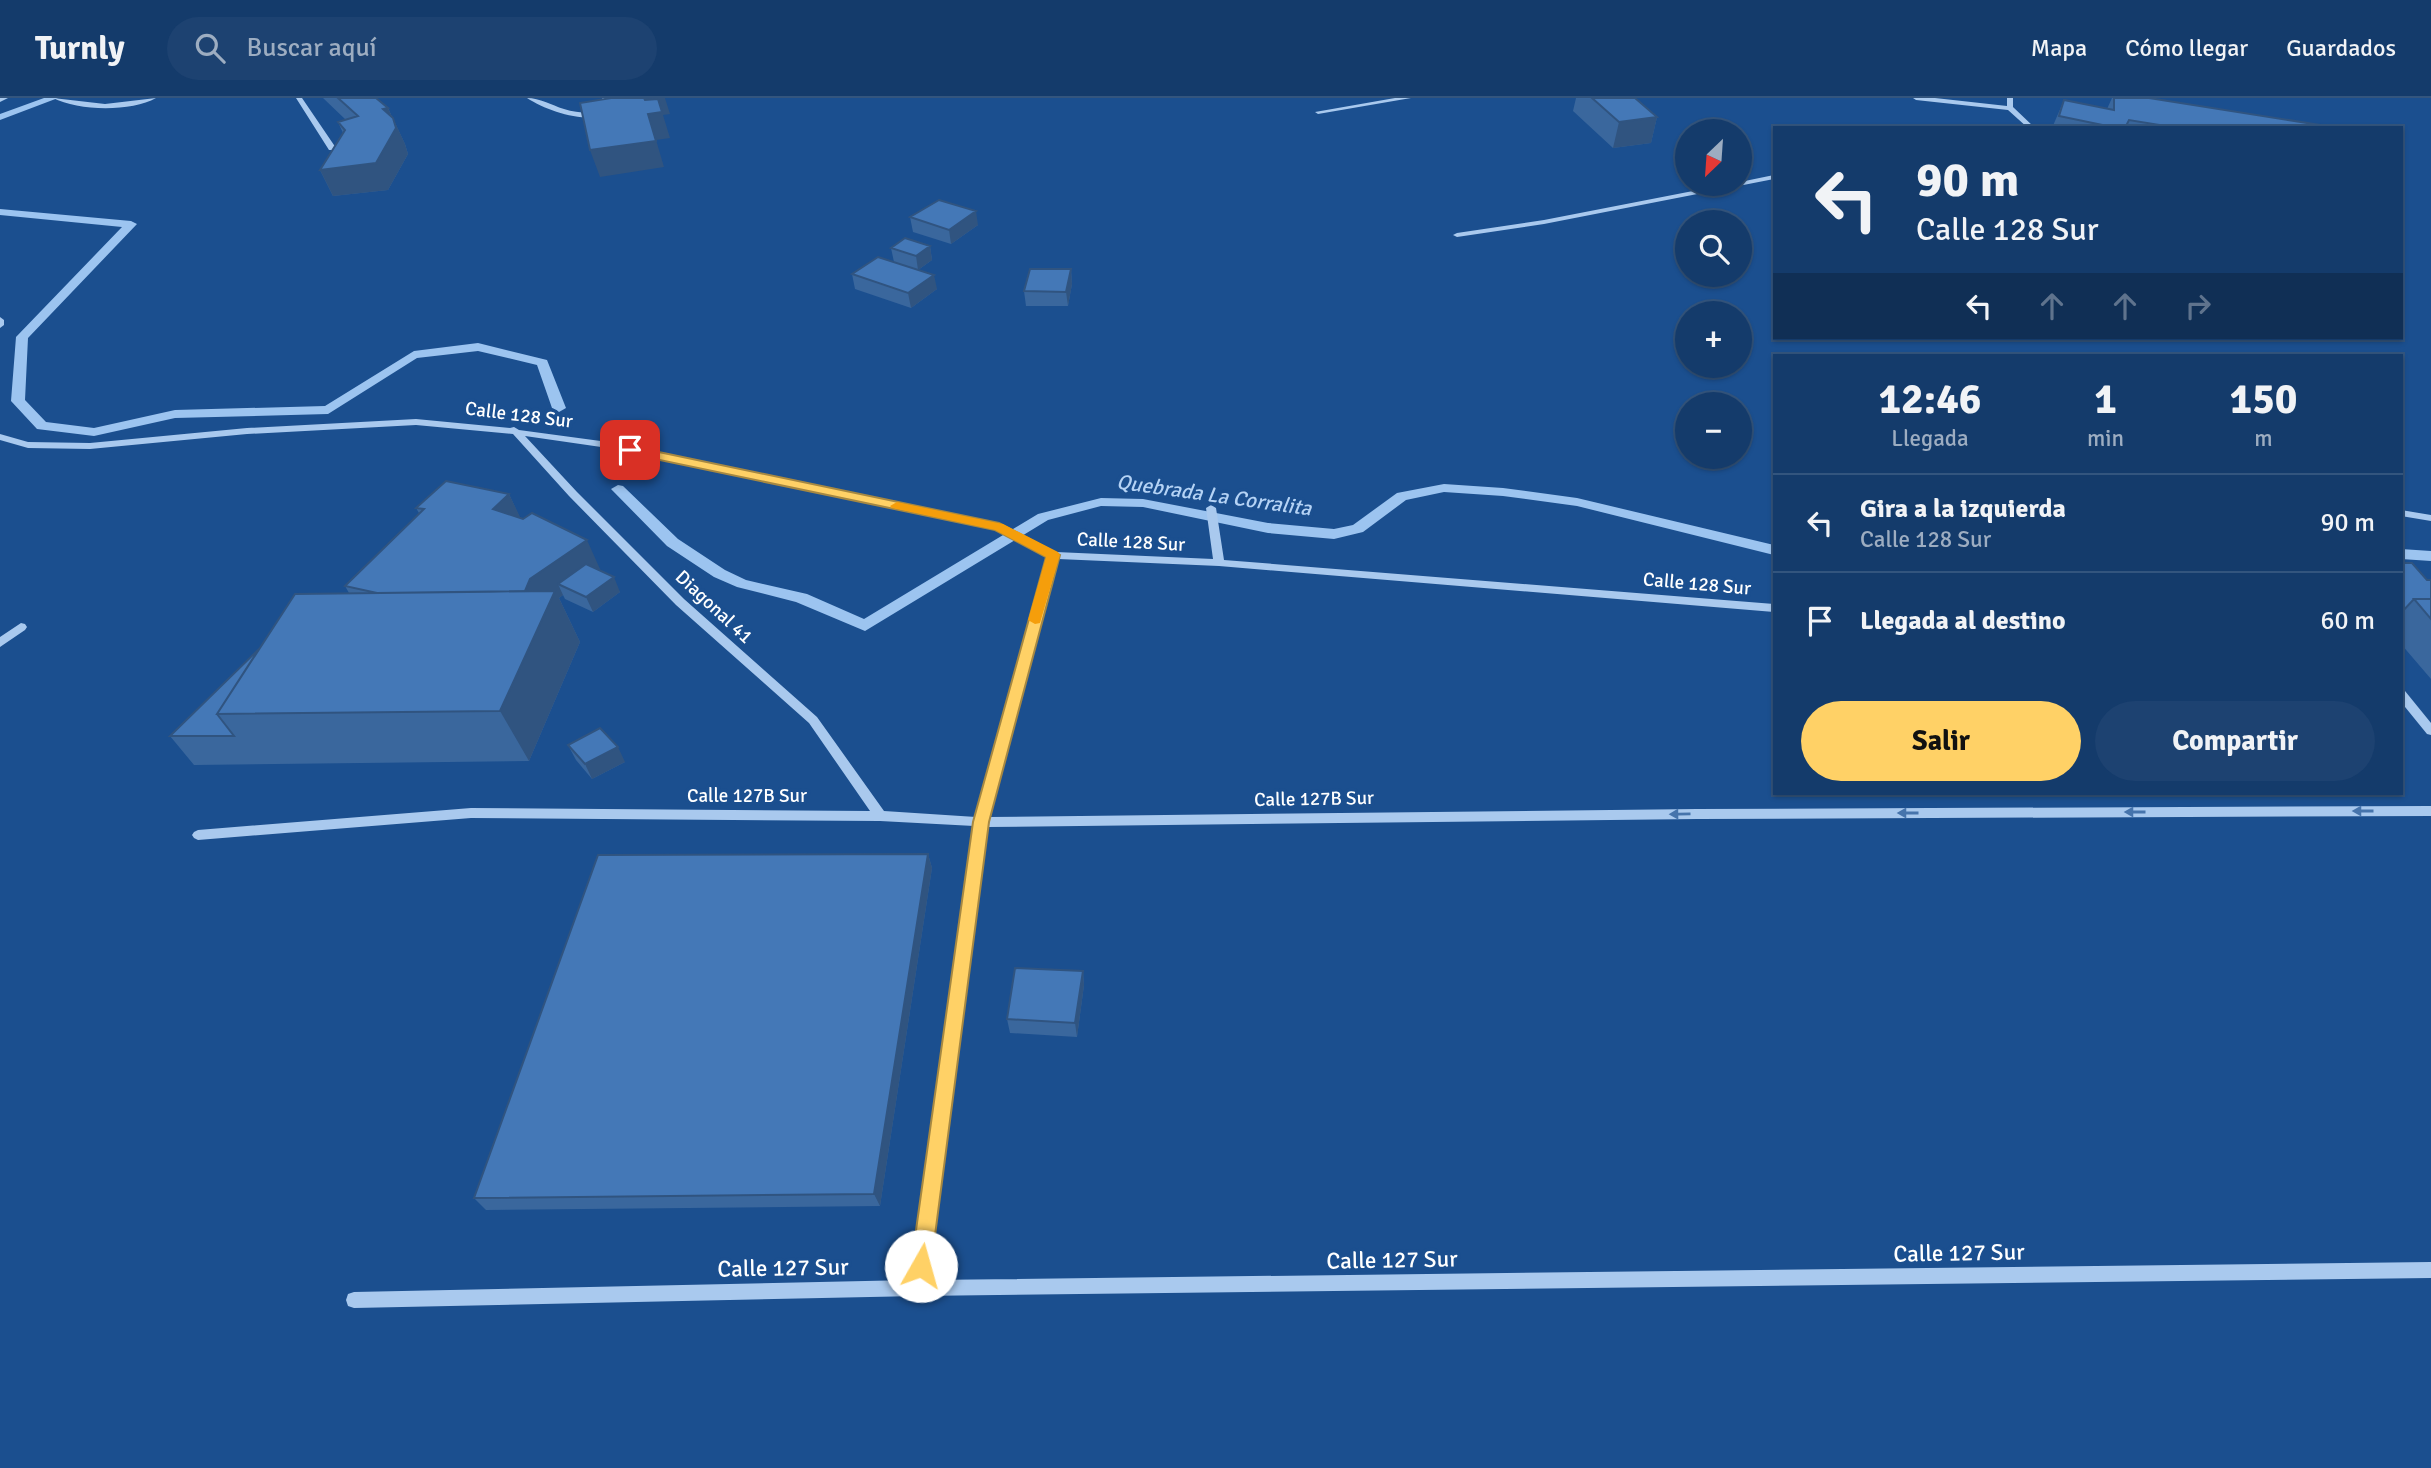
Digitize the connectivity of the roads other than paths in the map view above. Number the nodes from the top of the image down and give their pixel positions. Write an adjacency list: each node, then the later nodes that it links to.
1 (56, 98): 2 (street)
2 (153, 98)
3 (299, 98): 12 (street)
4 (530, 98): 5 (street)
5 (605, 98)
6 (1408, 98): 10 (street)
7 (1916, 98): 9 (street)
8 (2010, 98): 9 (street)
9 (2010, 108): 11 (street)
10 (1318, 112)
11 (2030, 126)
12 (332, 148)
13 (1773, 177): 14 (street)
14 (1752, 181)
15 (1677, 196): 16 (lane)
16 (1457, 235)
17 (514, 430): 18 (street, Calle 128 Sur); 22 (street, Calle 128 Sur); 30 (street, Diagonal 41)
18 (0, 437)
19 (1211, 508): 23 (street)
20 (2403, 513): 21 (street)
21 (2431, 517)
22 (1054, 555): 23 (street, Calle 128 Sur); 31 (street)
23 (1219, 563): 24 (street, Calle 128 Sur)
24 (1773, 608)
25 (21, 627): 26 (street)
26 (0, 643)
27 (2403, 696): 28 (street)
28 (2431, 731)
29 (2431, 811): 31 (street, Calle 127B Sur, one-way to 31)
30 (880, 816): 31 (street, Calle 127B Sur); 32 (street, Calle 127B Sur)
31 (981, 822): 34 (street)
32 (198, 835)
33 (2431, 1270): 34 (street, Calle 127 Sur)
34 (918, 1288): 35 (street, Calle 127 Sur)
35 (354, 1300)

